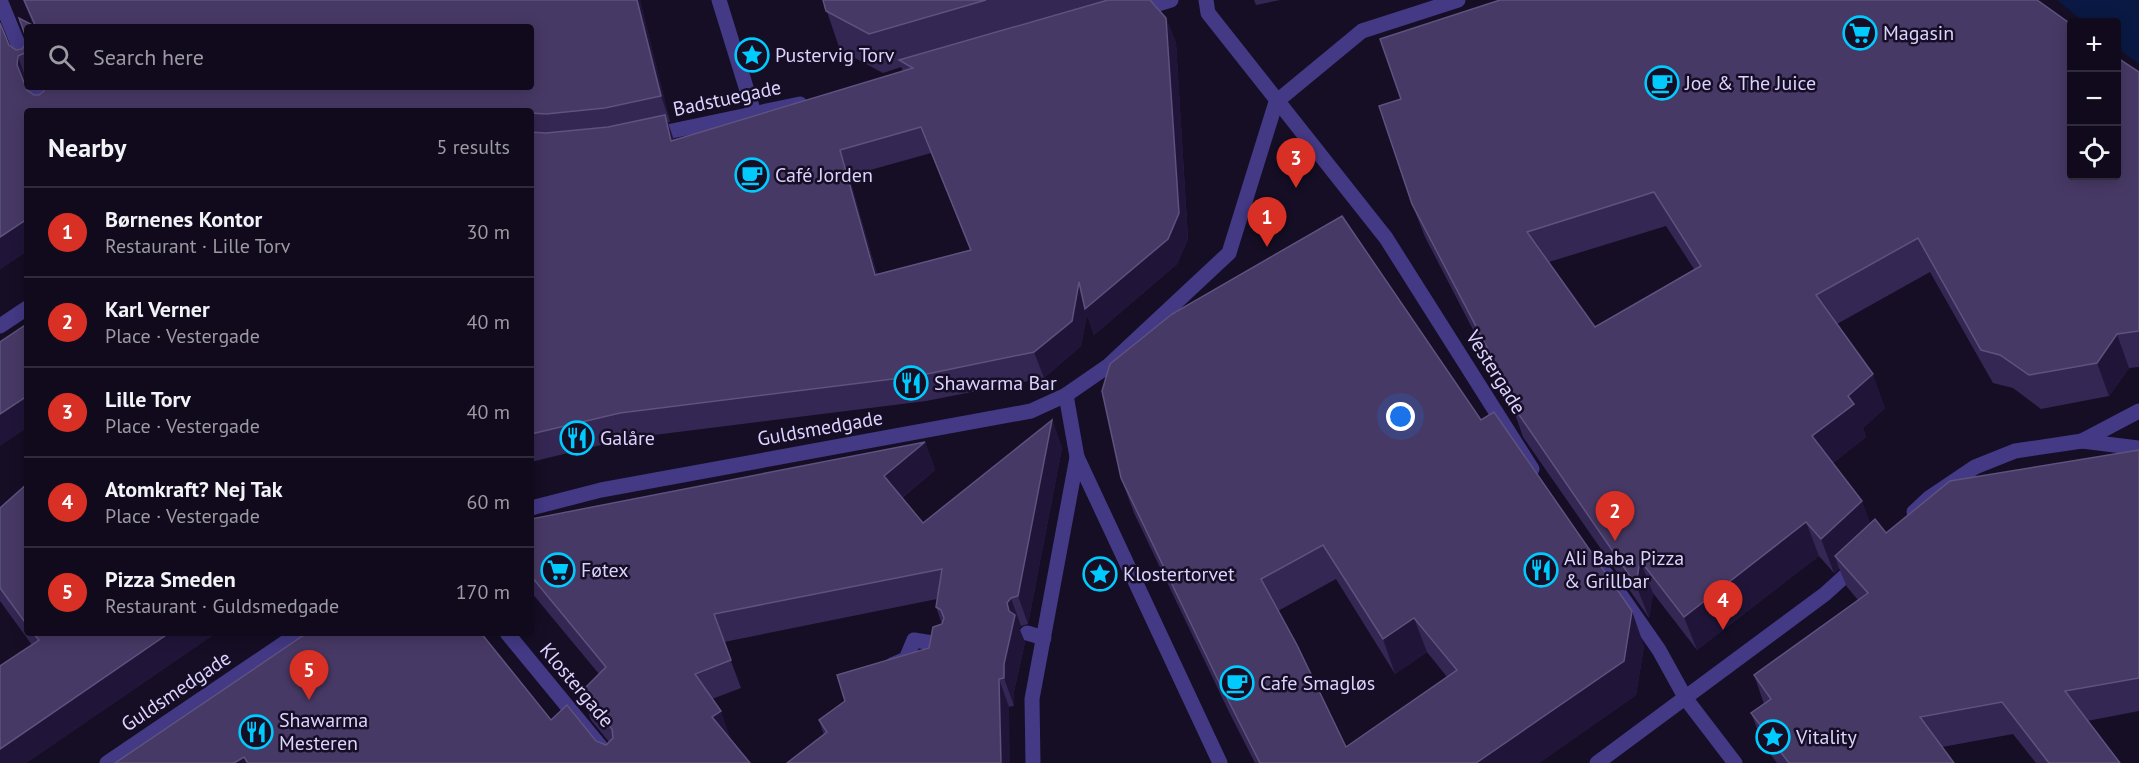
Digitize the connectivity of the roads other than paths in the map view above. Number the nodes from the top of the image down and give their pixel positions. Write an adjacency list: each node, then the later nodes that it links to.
1 (0, 0): 7 (street)
2 (719, 0): 12 (street)
3 (1170, 0): 6 (street)
4 (1458, 0): 10 (street)
5 (1207, 7): 10 (street, Vestergade)
6 (1118, 15)
7 (24, 59)
8 (37, 90): 11 (street)
9 (819, 100): 12 (street, Badstuegade)
10 (1275, 102): 16 (street, Guldsmedgade); 21 (street, Vestergade)
11 (44, 108)
12 (754, 113): 13 (street, Badstuegade)
13 (638, 138)
14 (24, 310): 15 (street)
15 (0, 326)
16 (1066, 395): 20 (street); 22 (street, Guldsmedgade)
17 (2139, 411): 18 (street)
18 (2082, 441): 19 (street); 23 (street)
19 (2139, 448)
20 (1077, 457): 29 (street); 36 (street)
21 (1541, 481)
22 (534, 507)
23 (1906, 520)
24 (1866, 557): 32 (street)
25 (1600, 566): 32 (street)
26 (1027, 633): 29 (street)
27 (295, 636): 33 (street, Guldsmedgade)
28 (509, 636): 34 (street, Klostergade)
29 (1044, 638): 35 (street)
30 (945, 645): 31 (street)
31 (875, 673)
32 (1686, 699): 37 (street); 38 (street)
33 (107, 763)
34 (615, 763)
35 (1033, 763)
36 (1220, 763)
37 (1597, 763)
38 (1735, 763)

